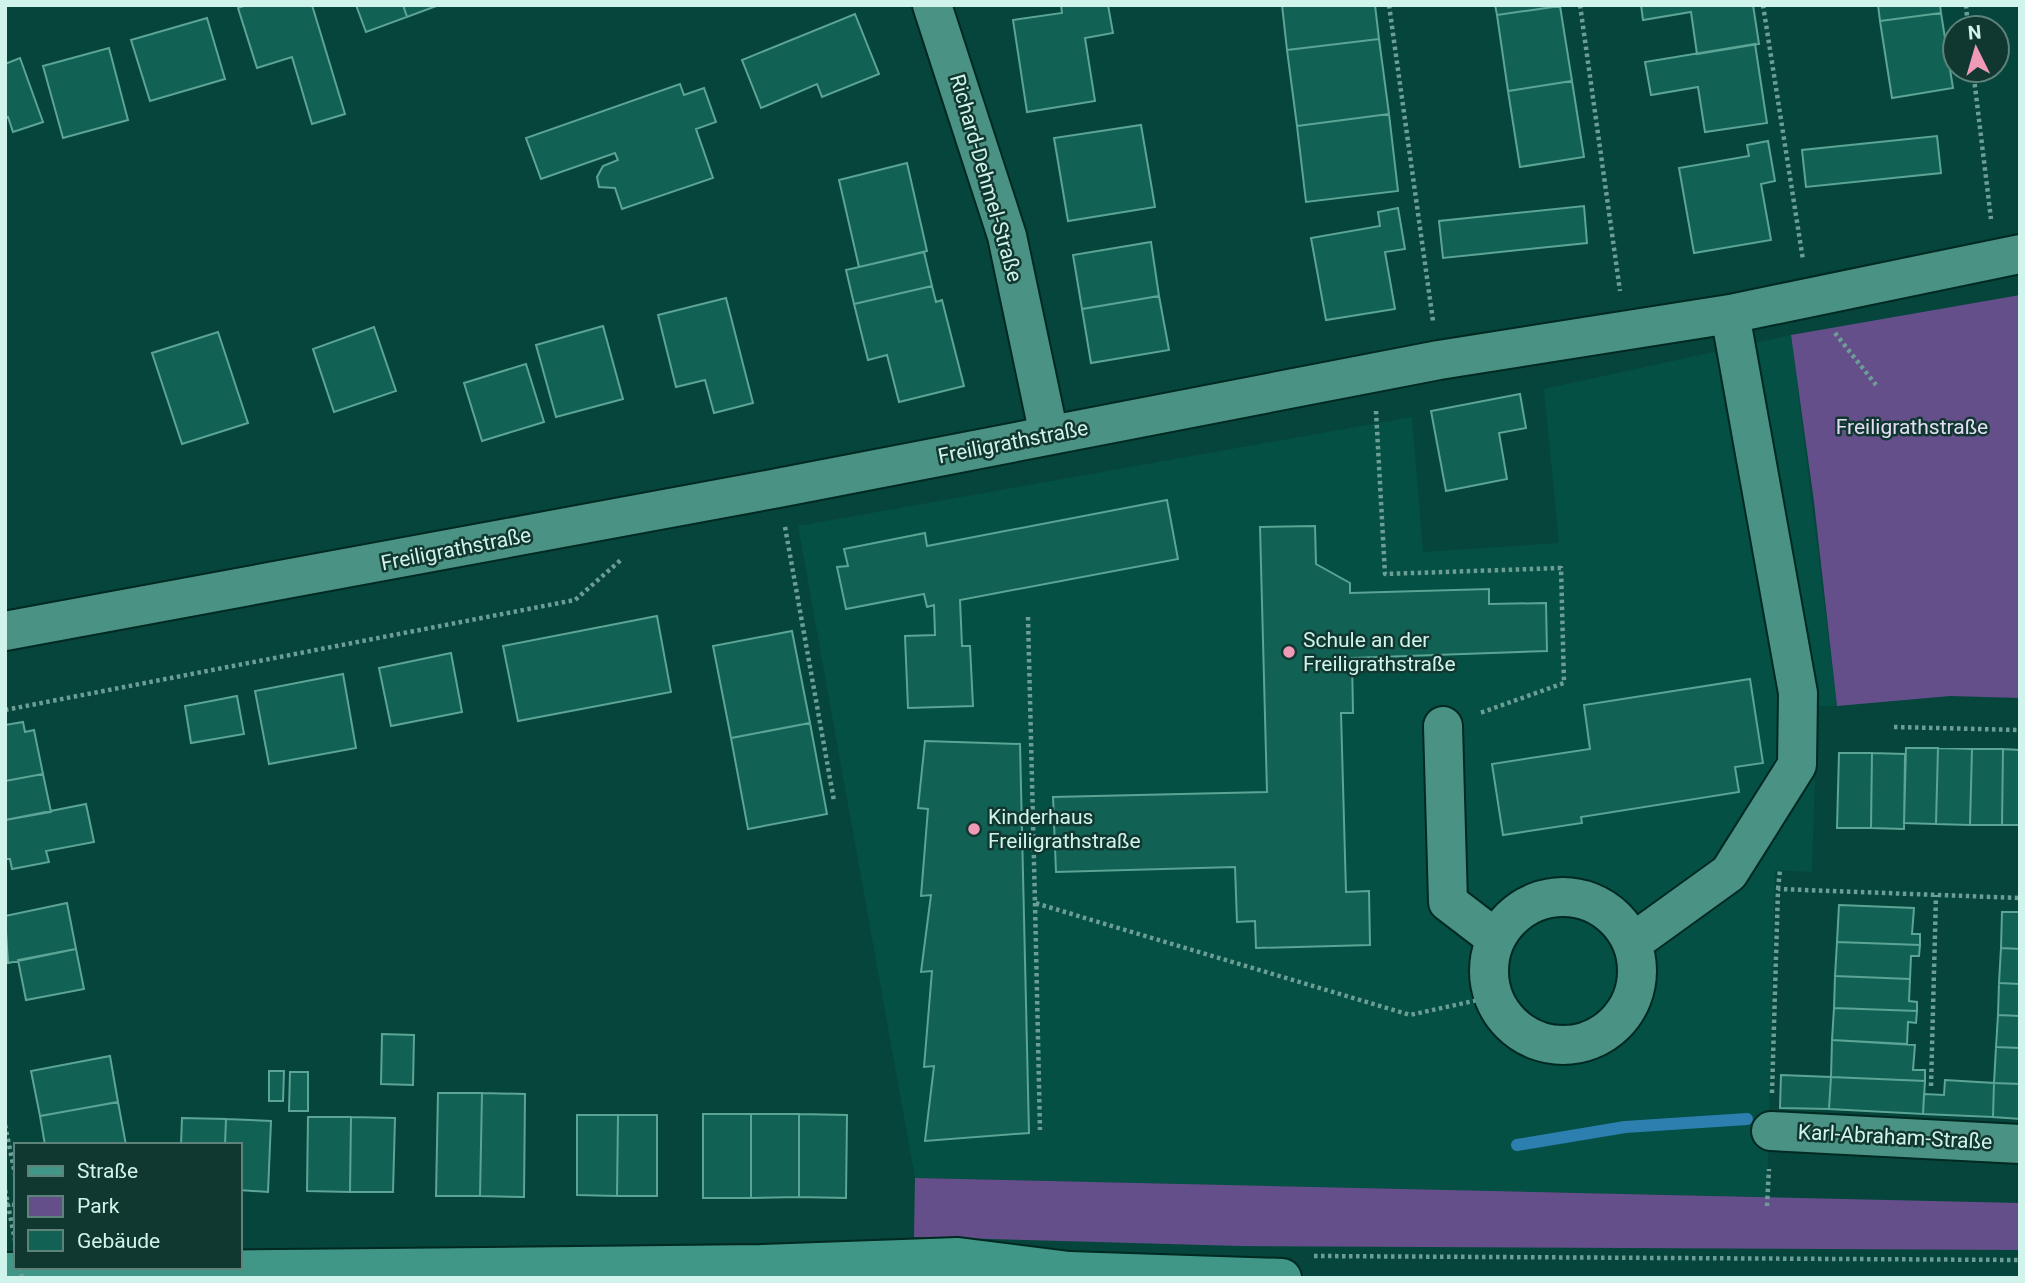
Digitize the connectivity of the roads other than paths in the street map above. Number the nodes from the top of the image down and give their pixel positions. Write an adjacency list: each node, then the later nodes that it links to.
1 (932, 5): 4 (street, Richard-Dehmel-Straße)
2 (2008, 256): 3 (street, Freiligrathstraße)
3 (1730, 314): 4 (street, Freiligrathstraße); 8 (street)
4 (1049, 435): 5 (street, Freiligrathstraße)
5 (5, 631)
6 (1443, 726): 7 (street)
7 (1495, 938): 8 (street); 8 (street)
8 (1632, 943)
9 (1771, 1131): 10 (street, Karl-Abraham-Straße)
10 (2020, 1144)
11 (5, 1272): 12 (main road)
12 (1282, 1278)

